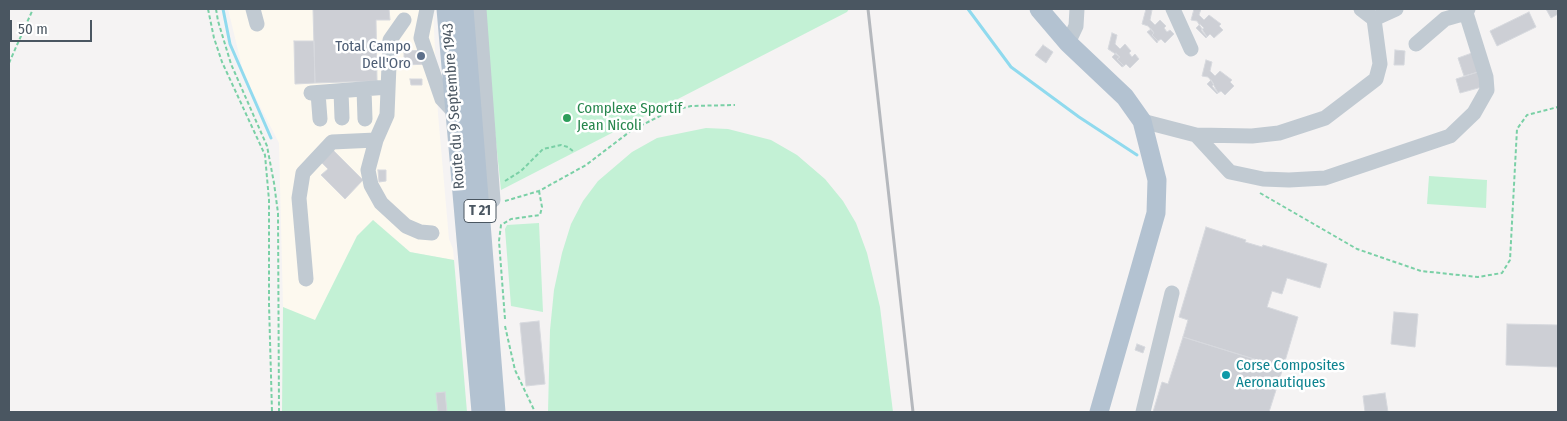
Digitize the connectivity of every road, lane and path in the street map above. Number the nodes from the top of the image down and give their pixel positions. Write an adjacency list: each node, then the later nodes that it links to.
1 (33, 9): 22 (path)
2 (208, 9): 42 (path)
3 (216, 9): 43 (path)
4 (253, 9): 17 (street)
5 (427, 9): 18 (street)
6 (446, 9): 28 (main road, Route du 9 Septembre 1943 / T 21)
7 (464, 9): 45 (main road, Route du 9 Septembre 1943 / T 21)
8 (479, 9): 38 (street)
9 (1038, 9): 19 (main road)
10 (1077, 9): 19 (street)
11 (1173, 9): 21 (street)
12 (1361, 9): 16 (street)
13 (1396, 9): 16 (street)
14 (1467, 11): 20 (street); 33 (street)
15 (405, 14): 18 (street); 23 (street)
16 (1374, 19): 33 (street)
17 (257, 24)
18 (420, 38): 28 (street)
19 (1068, 43): 32 (main road)
20 (1416, 44)
21 (1191, 49)
22 (9, 63)
23 (388, 87): 24 (street); 34 (street)
24 (364, 89): 25 (street); 31 (street)
25 (341, 91): 29 (street); 30 (street)
26 (735, 105): 37 (path)
27 (1558, 107): 36 (path)
28 (455, 113): 44 (main road, Route du 9 Septembre 1943 / T 21)
29 (342, 118)
30 (320, 119)
31 (365, 119)
32 (1142, 121): 33 (street); 47 (main road)
33 (1196, 135)
34 (376, 140): 39 (street); 40 (street)
35 (574, 152): 38 (path)
36 (1254, 189)
37 (539, 191): 38 (path); 46 (path)
38 (492, 193)
39 (432, 233)
40 (306, 279)
41 (1172, 293): 48 (street)
42 (272, 412)
43 (279, 412)
44 (481, 412)
45 (496, 412)
46 (535, 412)
47 (1099, 412)
48 (1142, 412)

